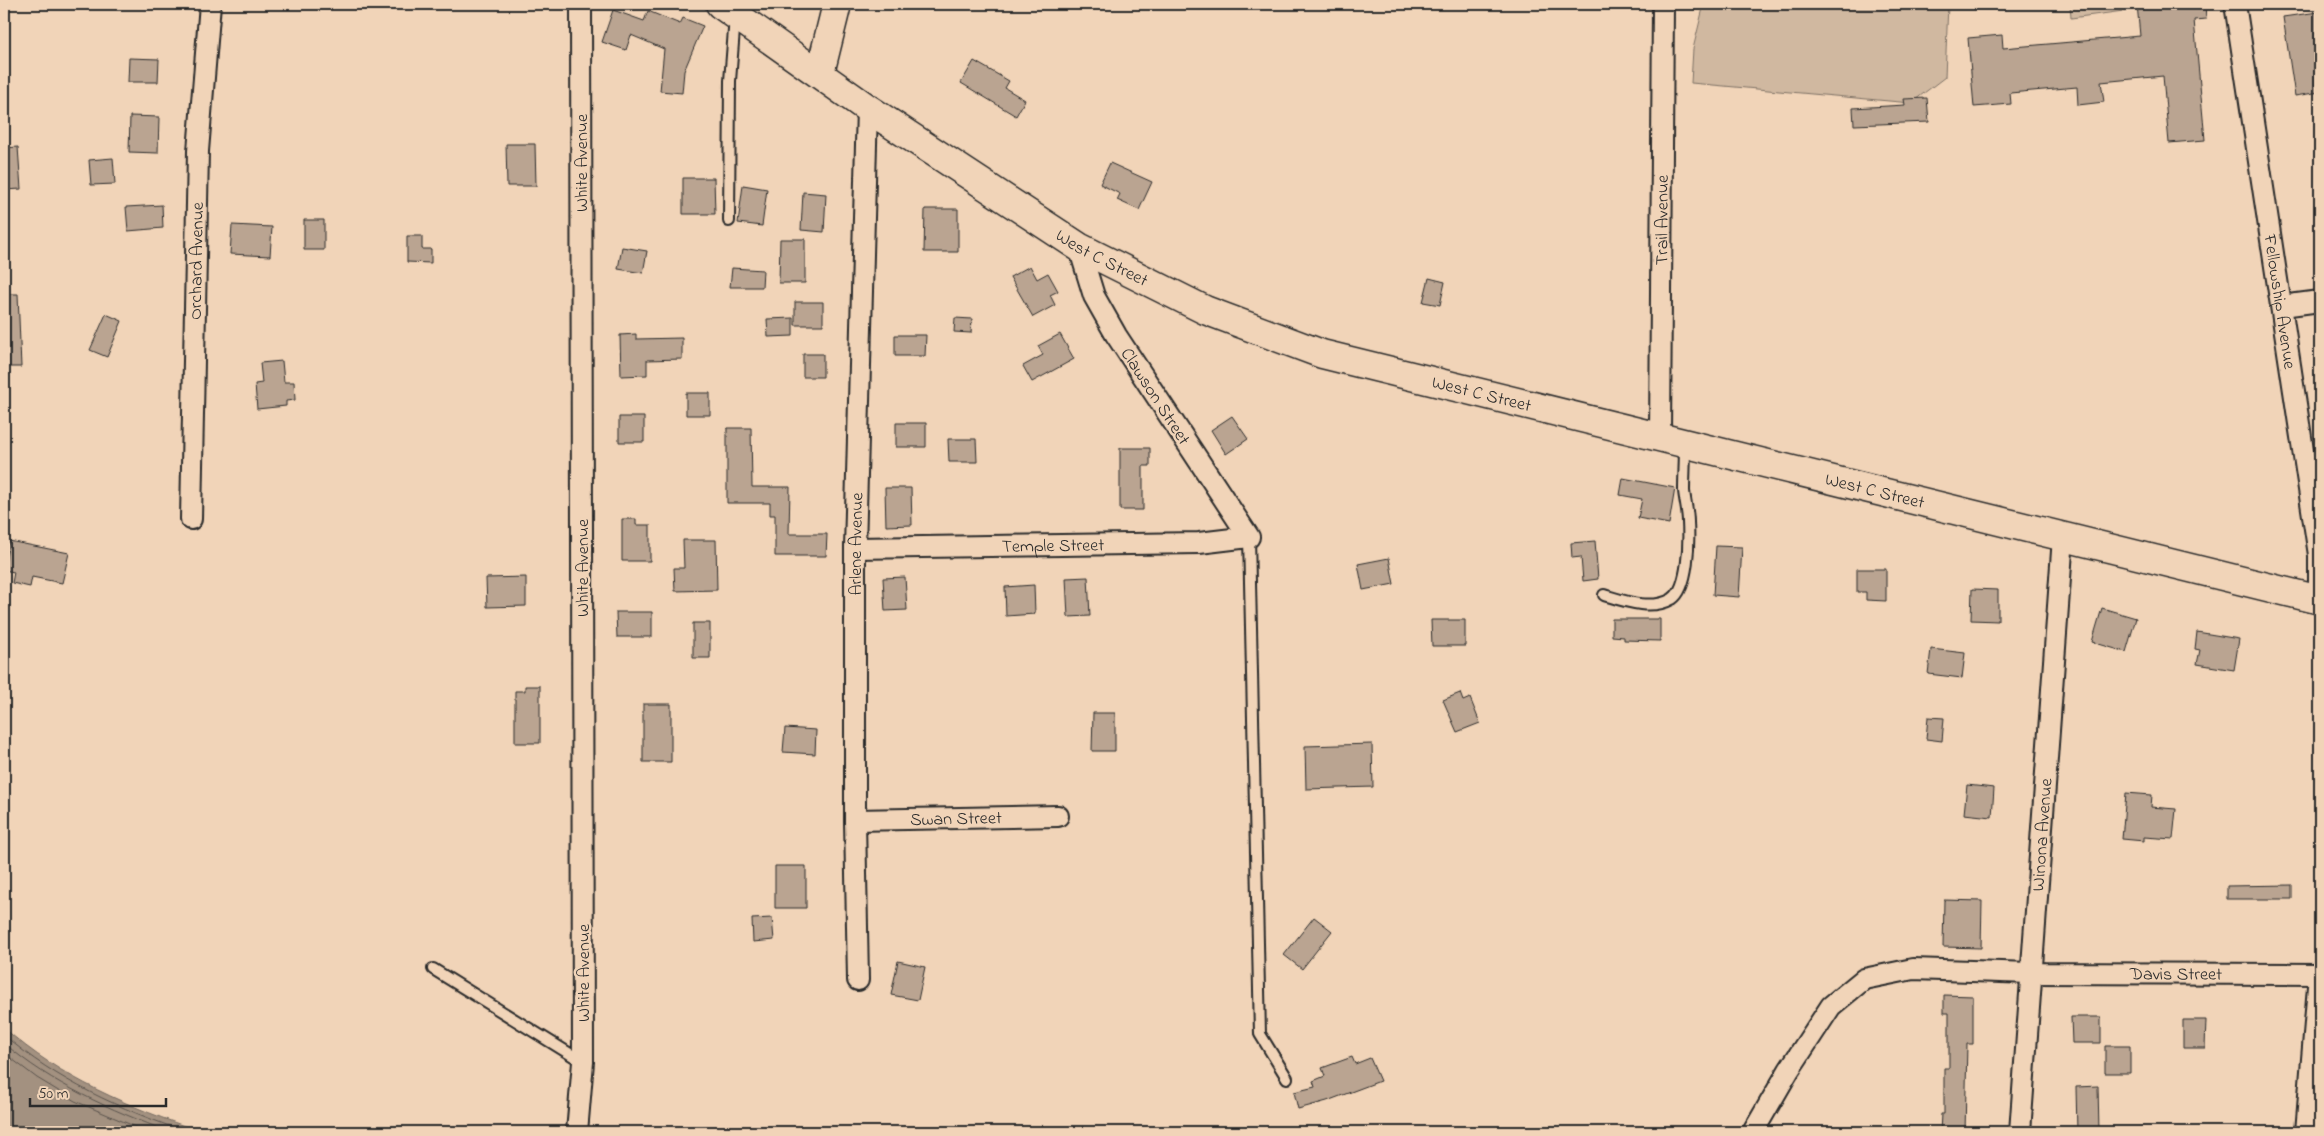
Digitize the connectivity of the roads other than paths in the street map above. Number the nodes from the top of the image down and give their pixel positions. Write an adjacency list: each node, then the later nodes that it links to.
1 (210, 4): 14 (street, Orchard Avenue)
2 (581, 4): 26 (street, White Avenue)
3 (837, 4): 7 (main road)
4 (1663, 4): 13 (street, Trail Avenue)
5 (2234, 4): 12 (street, Fellowship Avenue)
6 (728, 9): 7 (main road, West C Street); 9 (lane)
7 (820, 73): 8 (main road, West C Street)
8 (867, 108): 10 (main road, West C Street); 17 (street, Arlene Avenue)
9 (729, 221)
10 (1079, 247): 13 (main road, West C Street); 15 (street, Clawson Street)
11 (2320, 301): 12 (street)
12 (2282, 306): 19 (street, Fellowship Avenue)
13 (1673, 441): 16 (main road, West C Street); 18 (lane)
14 (191, 519)
15 (1249, 537): 17 (street, Temple Street); 27 (lane)
16 (2063, 537): 19 (main road, West C Street); 23 (street, Winona Avenue)
17 (855, 548): 21 (street, Arlene Avenue)
18 (1604, 595)
19 (2320, 600)
20 (1058, 816): 21 (street, Swan Street)
21 (855, 820): 25 (street, Arlene Avenue)
22 (432, 969): 26 (lane)
23 (2030, 973): 24 (street, Davis Street); 29 (street, Davis Street); 30 (street, Winona Avenue)
24 (2320, 974): 31 (street)
25 (858, 980)
26 (583, 1062): 28 (street, White Avenue)
27 (1287, 1078)
28 (577, 1132)
29 (1753, 1132)
30 (2020, 1132)
31 (2306, 1132)

